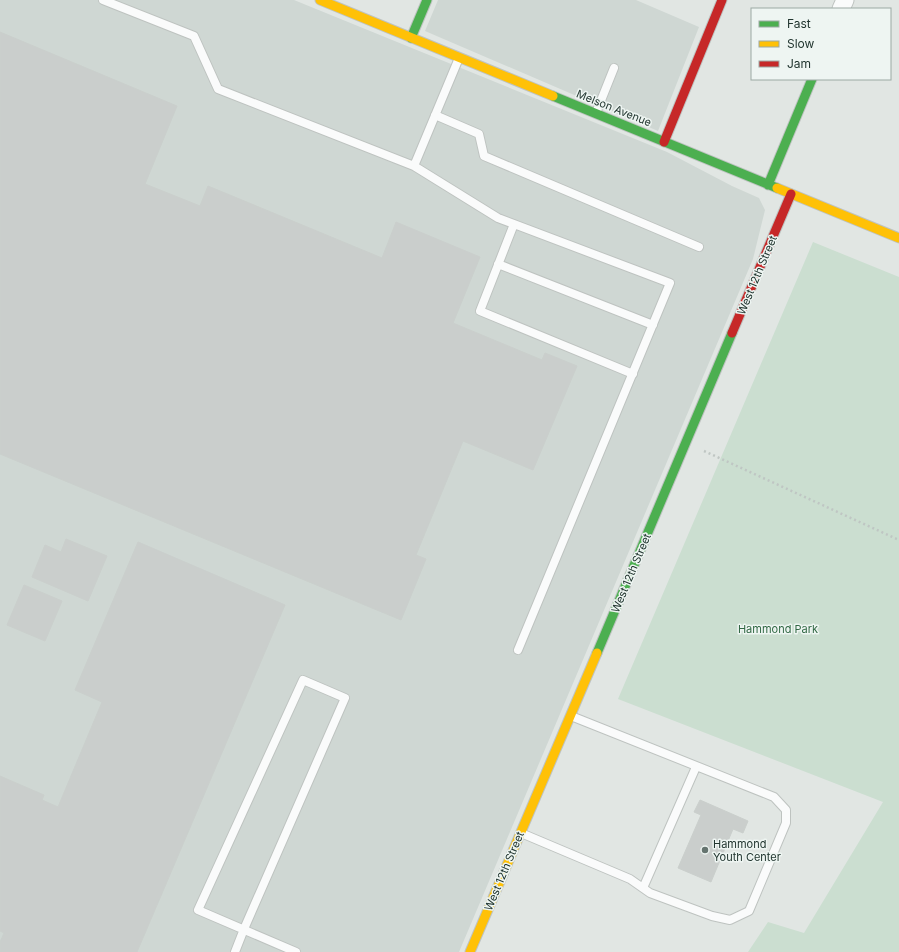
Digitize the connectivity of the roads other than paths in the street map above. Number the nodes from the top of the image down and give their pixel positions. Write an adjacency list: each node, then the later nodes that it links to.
1 (104, 0): 12 (lane)
2 (320, 0): 5 (street, Melson Avenue)
3 (426, 0): 5 (street)
4 (722, 0): 11 (street)
5 (411, 38): 6 (street, Melson Avenue)
6 (459, 57): 9 (street, Melson Avenue); 10 (lane)
7 (614, 68): 9 (lane)
8 (812, 80): 13 (street)
9 (596, 114): 11 (street, Melson Avenue)
10 (435, 115): 12 (lane); 17 (lane)
11 (664, 142): 13 (street, Melson Avenue)
12 (414, 166): 15 (lane)
13 (768, 185): 14 (street, Melson Avenue)
14 (791, 194): 16 (street, Melson Avenue); 22 (street, West 12th Street)
15 (514, 224): 18 (lane); 19 (lane)
16 (899, 238)
17 (699, 247)
18 (498, 264): 19 (lane); 20 (lane)
19 (653, 325): 20 (lane)
20 (633, 374): 21 (lane)
21 (518, 650)
22 (570, 716): 23 (lane); 24 (street, West 12th Street)
23 (696, 767): 25 (lane); 25 (lane)
24 (520, 833): 25 (lane); 29 (street, West 12th Street)
25 (643, 888)
26 (244, 929): 26 (lane); 27 (lane); 28 (lane)
27 (235, 952)
28 (296, 952)
29 (470, 952)

